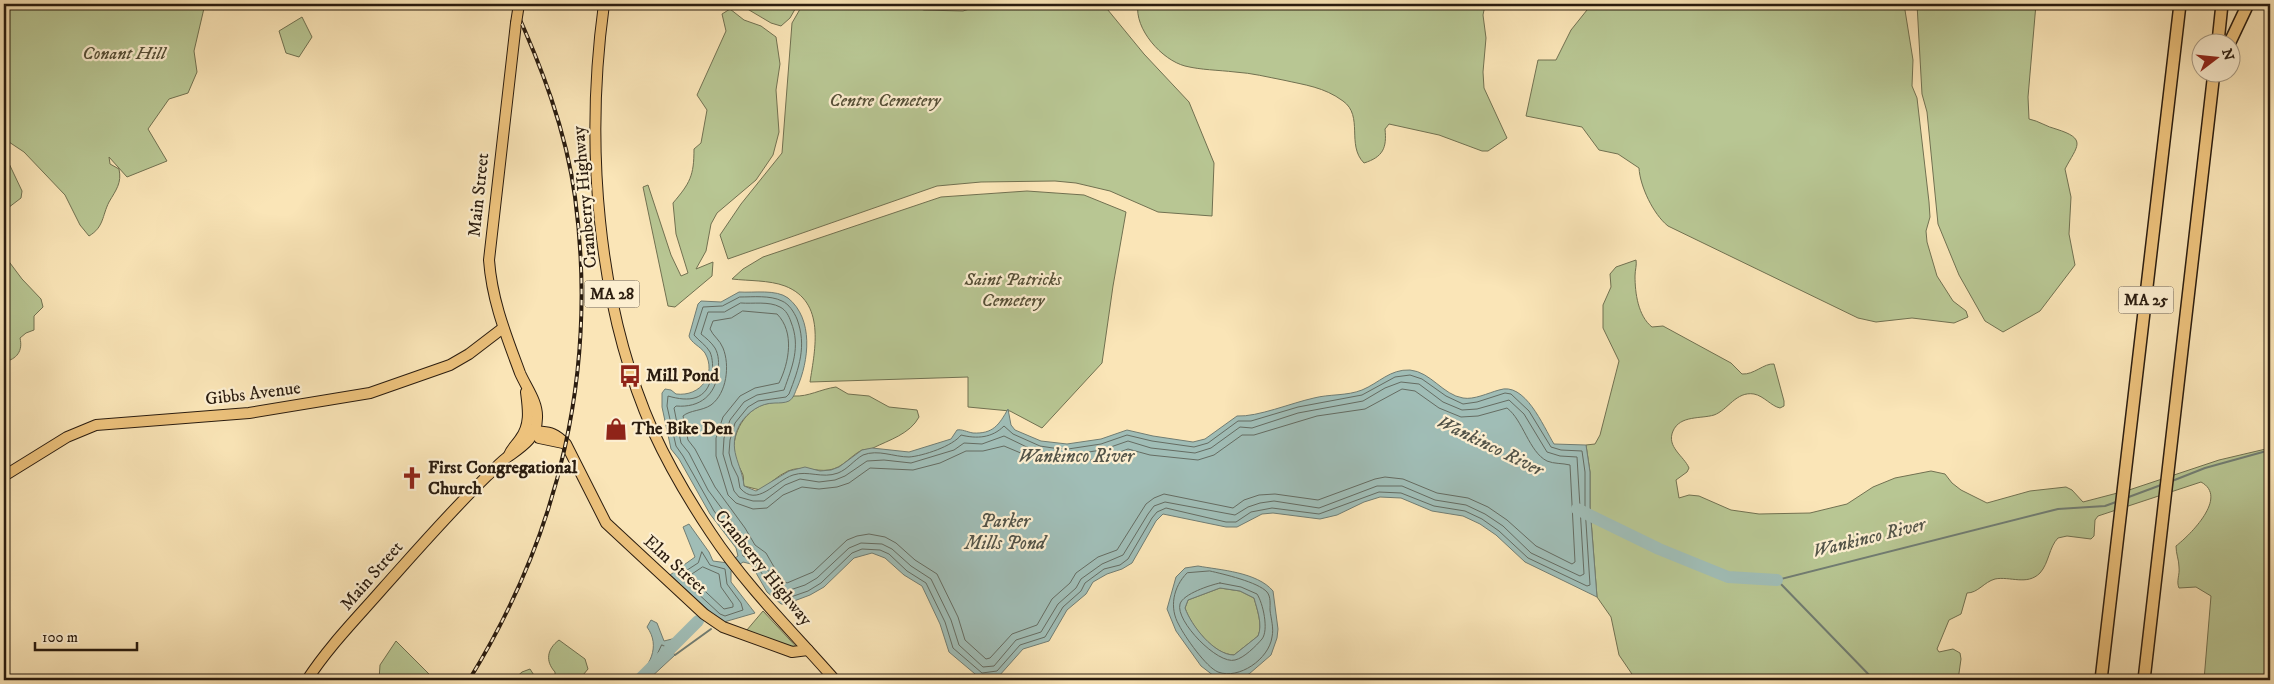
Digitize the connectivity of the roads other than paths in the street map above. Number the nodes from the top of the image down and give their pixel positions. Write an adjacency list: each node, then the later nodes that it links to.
1 (519, 4): 11 (main road, Main Street, bridge)
2 (604, 4): 14 (main road, Cranberry Highway / MA 28)
3 (2180, 4): 17 (highway, MA 25)
4 (2222, 4): 6 (highway)
5 (2248, 4): 7 (highway)
6 (2219, 32)
7 (2235, 32)
8 (2213, 82): 10 (highway, MA 25)
9 (2218, 82): 10 (highway)
10 (2210, 109): 18 (highway, MA 25)
11 (503, 328): 12 (main road, Main Street); 13 (main road, Gibbs Avenue)
12 (533, 431): 14 (main road, Elm Street); 15 (main road, Main Street)
13 (4, 476)
14 (808, 650): 16 (main road, Cranberry Highway / MA 28)
15 (307, 680)
16 (835, 680)
17 (2102, 680)
18 (2144, 680)

